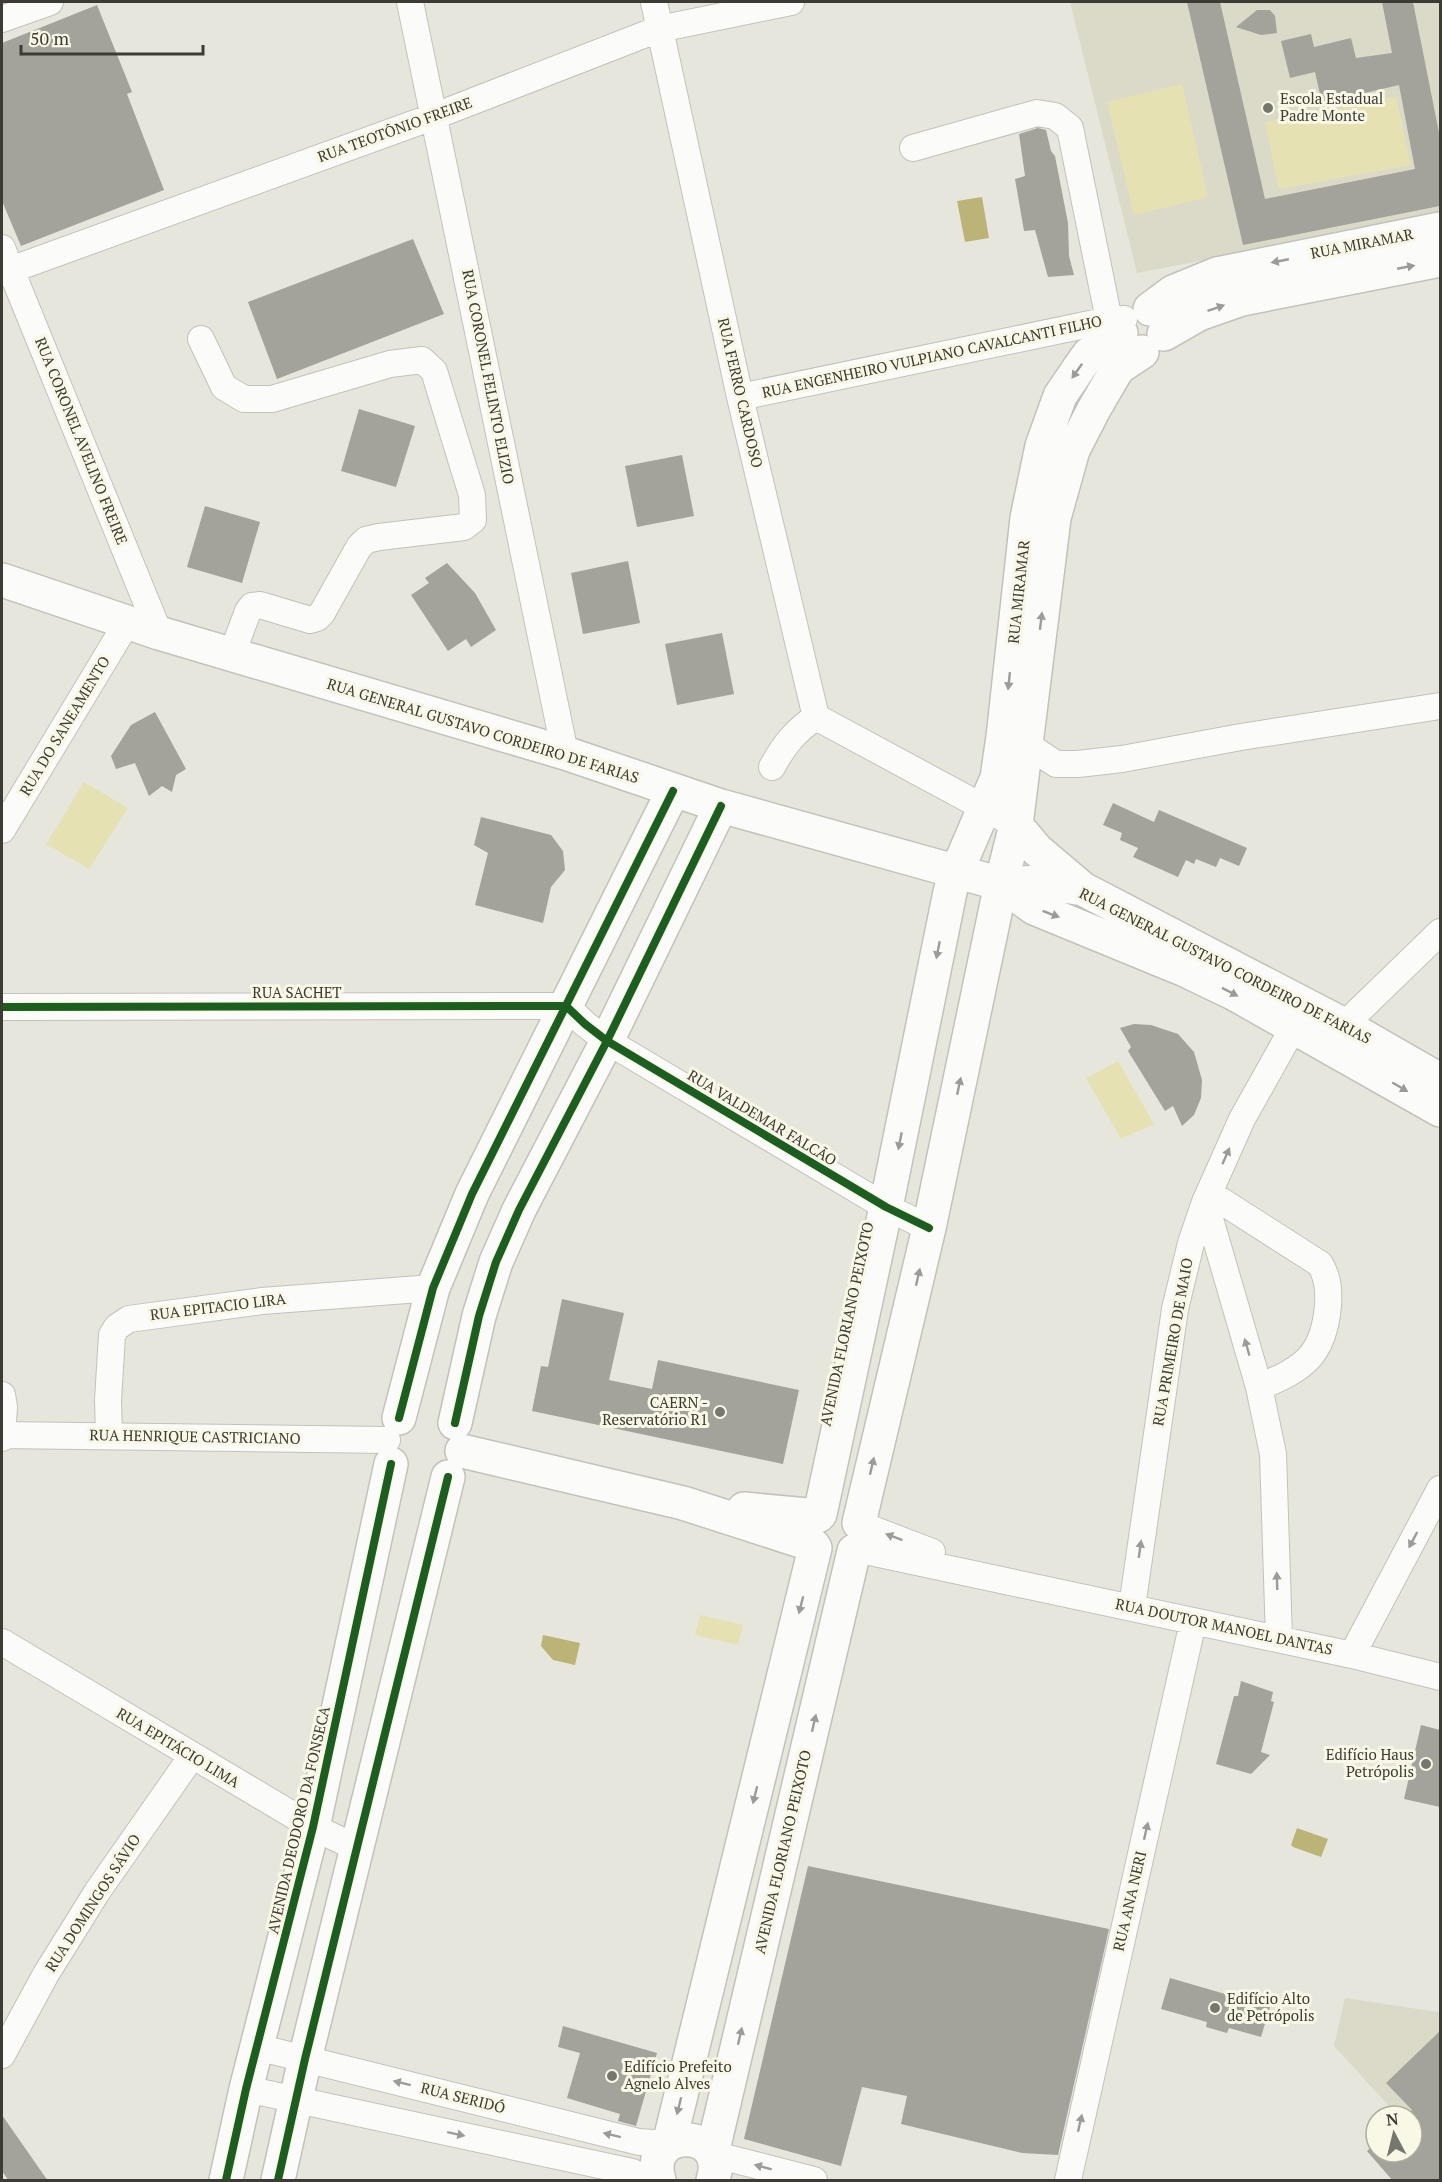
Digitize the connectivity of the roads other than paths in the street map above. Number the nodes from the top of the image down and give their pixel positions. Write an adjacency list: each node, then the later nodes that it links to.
1 (50, 2): 5 (street)
2 (410, 2): 7 (street, RUA CORONEL FELINTO ELIZIO)
3 (654, 2): 6 (street, RUA FERRO CARDOSO)
4 (791, 2): 6 (street, RUA TEOTÔNIO FREIRE)
5 (2, 19)
6 (659, 29): 7 (street, RUA TEOTÔNIO FREIRE); 14 (street, RUA FERRO CARDOSO)
7 (435, 116): 11 (street, RUA TEOTÔNIO FREIRE); 22 (street, RUA CORONEL FELINTO ELIZIO)
8 (913, 148): 12 (street)
9 (1440, 229): 12 (main road, RUA MIRAMAR, one-way to 12)
10 (1440, 260): 12 (main road, RUA MIRAMAR, one-way to 10)
11 (5, 264): 17 (street, RUA CORONEL AVELINO FREIRE)
12 (1135, 328): 14 (street, RUA ENGENHEIRO VULPIANO CAVALCANTI FILHO); 21 (main road, RUA MIRAMAR, one-way to 12); 27 (main road, RUA MIRAMAR, one-way to 27)
13 (201, 339): 18 (street)
14 (740, 397): 20 (street, RUA FERRO CARDOSO)
15 (2, 580): 16 (main road, RUA GENERAL GUSTAVO CORDEIRO DE FARIAS)
16 (128, 621): 17 (main road, RUA GENERAL GUSTAVO CORDEIRO DE FARIAS); 29 (street, RUA DO SANEAMENTO)
17 (159, 633): 18 (main road, RUA GENERAL GUSTAVO CORDEIRO DE FARIAS)
18 (232, 654): 22 (main road, RUA GENERAL GUSTAVO CORDEIRO DE FARIAS)
19 (1440, 706): 23 (street)
20 (816, 717): 24 (street); 27 (street)
21 (1026, 744): 23 (street); 28 (main road, RUA MIRAMAR)
22 (565, 753): 25 (main road, RUA GENERAL GUSTAVO CORDEIRO DE FARIAS)
23 (1056, 764): 28 (street)
24 (772, 767)
25 (673, 791): 26 (main road, RUA GENERAL GUSTAVO CORDEIRO DE FARIAS); 35 (main road, AVENIDA DEODORO DA FONSECA)
26 (721, 806): 30 (main road, RUA GENERAL GUSTAVO CORDEIRO DE FARIAS); 35 (main road, AVENIDA DEODORO DA FONSECA)
27 (984, 808): 28 (street); 30 (main road, RUA MIRAMAR)
28 (1017, 813): 31 (main road, RUA MIRAMAR); 32 (main road)
29 (2, 830)
30 (956, 872): 31 (main road, RUA GENERAL GUSTAVO CORDEIRO DE FARIAS); 41 (main road, AVENIDA FLORIANO PEIXOTO, one-way to 41)
31 (1001, 884): 32 (main road, RUA GENERAL GUSTAVO CORDEIRO DE FARIAS); 36 (main road, RUA GENERAL GUSTAVO CORDEIRO DE FARIAS, one-way to 36); 42 (main road, AVENIDA FLORIANO PEIXOTO, one-way to 31)
32 (1083, 889): 37 (main road, RUA GENERAL GUSTAVO CORDEIRO DE FARIAS)
33 (1438, 939): 37 (street)
34 (2, 1007): 35 (street, RUA SACHET)
35 (586, 1024): 41 (street, RUA VALDEMAR FALCÃO); 43 (main road, AVENIDA DEODORO DA FONSECA); 49 (main road, AVENIDA DEODORO DA FONSECA)
36 (1293, 1028): 37 (main road, RUA GENERAL GUSTAVO CORDEIRO DE FARIAS); 40 (street, RUA PRIMEIRO DE MAIO, one-way to 36)
37 (1336, 1036): 38 (main road, RUA GENERAL GUSTAVO CORDEIRO DE FARIAS); 39 (main road, RUA GENERAL GUSTAVO CORDEIRO DE FARIAS, one-way to 39)
38 (1440, 1080)
39 (1440, 1110)
40 (1207, 1198): 44 (street, one-way to 40); 44 (street); 53 (street, RUA PRIMEIRO DE MAIO, one-way to 40)
41 (886, 1207): 42 (street, RUA VALDEMAR FALCÃO); 51 (main road, AVENIDA FLORIANO PEIXOTO)
42 (929, 1228): 52 (main road, AVENIDA FLORIANO PEIXOTO, one-way to 42)
43 (433, 1288): 47 (street, RUA EPITACIO LIRA); 48 (main road, AVENIDA DEODORO DA FONSECA)
44 (1259, 1387): 55 (street, one-way to 44)
45 (2, 1395): 46 (street)
46 (2, 1436): 47 (street, RUA HENRIQUE CASTRICIANO)
47 (109, 1436): 48 (street, RUA HENRIQUE CASTRICIANO)
48 (392, 1441): 49 (main road); 49 (main road); 57 (main road, AVENIDA DEODORO DA FONSECA)
49 (455, 1450): 51 (main road); 58 (main road, AVENIDA DEODORO DA FONSECA)
50 (1440, 1489): 59 (street, one-way to 59)
51 (817, 1531): 52 (main road); 52 (main road); 69 (main road, AVENIDA FLORIANO PEIXOTO, one-way to 69)
52 (857, 1537): 53 (street, RUA DOUTOR MANOEL DANTAS); 70 (main road, AVENIDA FLORIANO PEIXOTO, one-way to 52)
53 (1132, 1607): 54 (street, RUA DOUTOR MANOEL DANTAS)
54 (1193, 1622): 55 (street, RUA DOUTOR MANOEL DANTAS); 76 (street, RUA ANA NERI, one-way to 54)
55 (1280, 1639): 59 (street, RUA DOUTOR MANOEL DANTAS)
56 (2, 1642): 61 (street, RUA EPITÁCIO LIMA)
57 (353, 1642): 58 (main road); 62 (main road, AVENIDA DEODORO DA FONSECA)
58 (404, 1654): 63 (main road, AVENIDA DEODORO DA FONSECA)
59 (1352, 1655): 60 (street, RUA DOUTOR MANOEL DANTAS)
60 (1440, 1677)
61 (192, 1756): 62 (street, RUA EPITÁCIO LIMA); 65 (street, RUA DOMINGOS SÁVIO)
62 (314, 1827): 63 (street, RUA EPITÁCIO LIMA); 64 (main road, AVENIDA DEODORO DA FONSECA)
63 (357, 1848): 66 (main road, AVENIDA DEODORO DA FONSECA)
64 (257, 2047): 66 (street, RUA SERIDÓ); 67 (main road, AVENIDA DEODORO DA FONSECA)
65 (2, 2055)
66 (305, 2059): 68 (main road, AVENIDA DEODORO DA FONSECA); 69 (street, RUA SERIDÓ, one-way to 66)
67 (246, 2089): 68 (street); 71 (main road, AVENIDA DEODORO DA FONSECA)
68 (296, 2100): 72 (main road, AVENIDA DEODORO DA FONSECA); 73 (street, one-way to 73)
69 (669, 2144): 70 (main road); 74 (main road, AVENIDA FLORIANO PEIXOTO)
70 (712, 2167): 75 (street, one-way to 70)
71 (226, 2181)
72 (278, 2181)
73 (650, 2181)
74 (659, 2181)
75 (814, 2181)
76 (1068, 2181)

